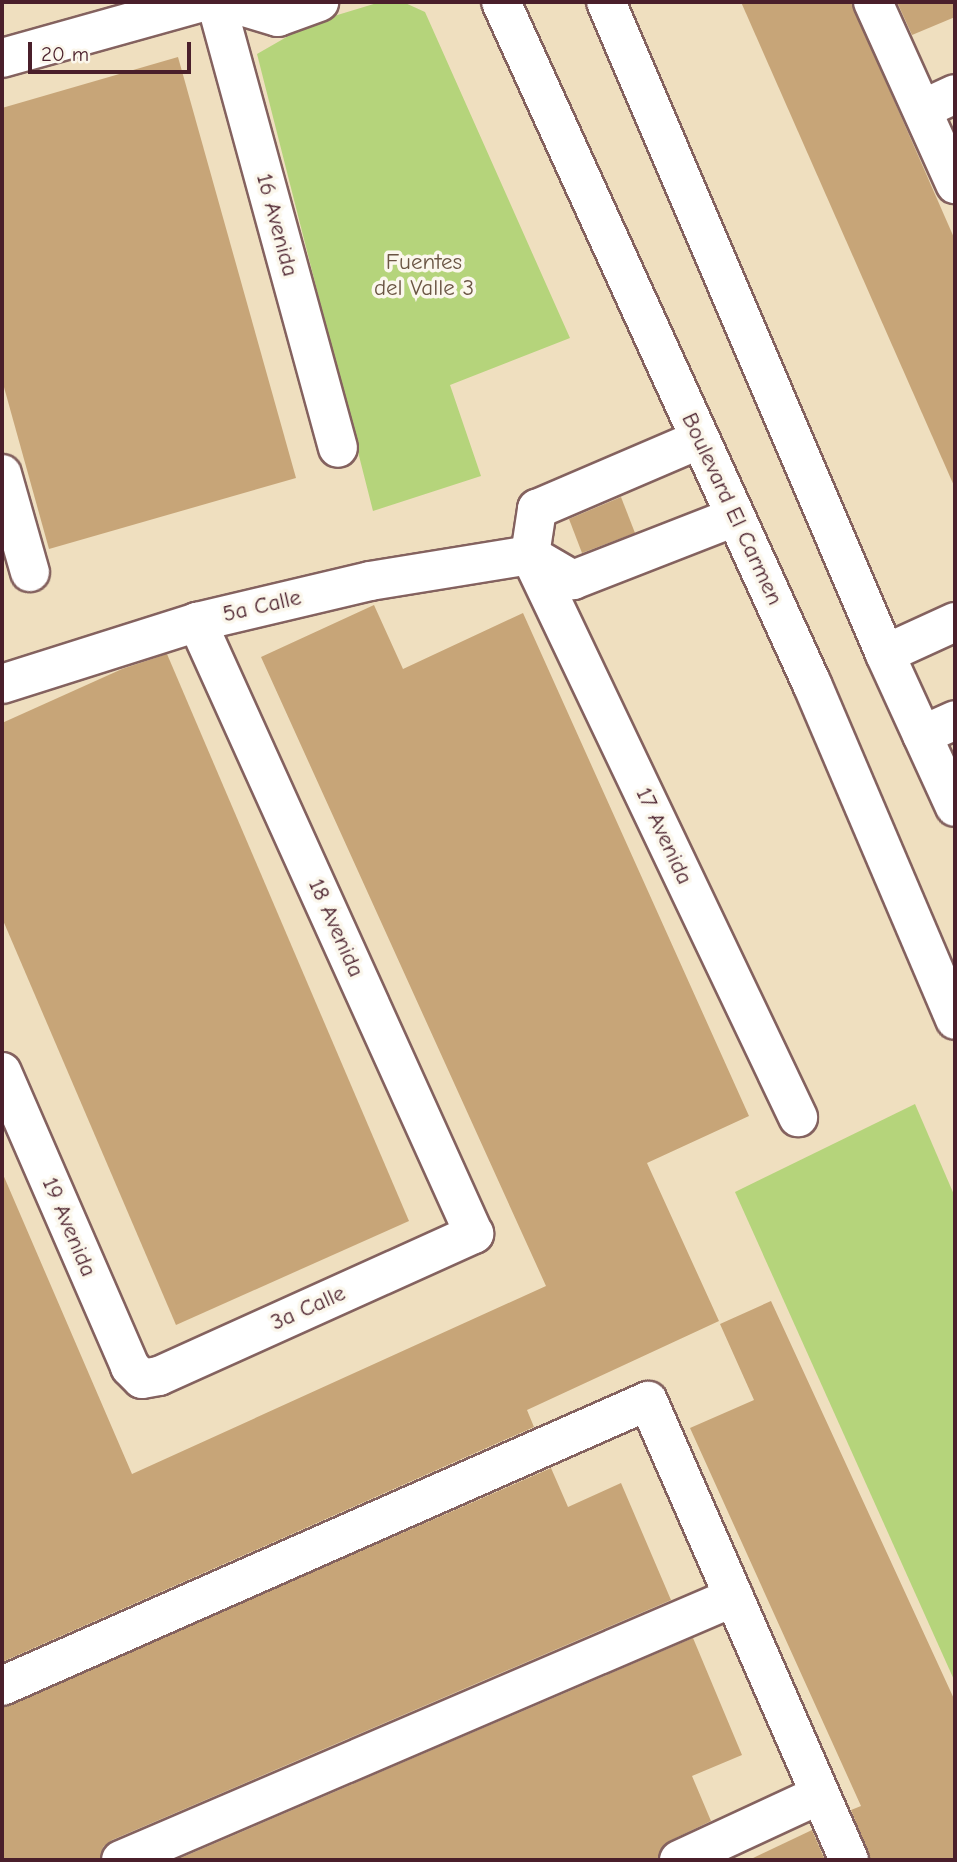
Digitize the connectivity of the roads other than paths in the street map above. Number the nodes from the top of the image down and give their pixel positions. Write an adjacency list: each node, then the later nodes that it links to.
1 (203, 2): 8 (street)
2 (216, 2): 12 (street, 16 Avenida)
3 (228, 2): 4 (street)
4 (319, 2)
5 (501, 2): 11 (street, Boulevard El Carmen)
6 (606, 2): 19 (street)
7 (873, 2): 9 (street)
8 (2, 58)
9 (939, 101): 10 (street)
10 (955, 184)
11 (699, 439): 14 (street, Boulevard El Carmen); 15 (street)
12 (338, 448)
13 (2, 474): 16 (street)
14 (735, 517): 15 (street); 23 (street, Boulevard El Carmen)
15 (530, 555): 17 (street, 5a Calle); 25 (street, 17 Avenida)
16 (30, 572)
17 (197, 622): 20 (street, 5a Calle); 26 (street, 18 Avenida)
18 (955, 622): 19 (street)
19 (885, 654): 21 (street)
20 (2, 684)
21 (939, 727): 22 (street)
22 (955, 807)
23 (955, 1020)
24 (2, 1072): 27 (street, 19 Avenida)
25 (797, 1117)
26 (474, 1234): 27 (street, 3a Calle)
27 (142, 1379)
28 (734, 1597): 29 (street); 30 (street); 31 (street)
29 (2, 1686)
30 (819, 1795): 32 (street); 33 (street)
31 (121, 1860)
32 (679, 1860)
33 (849, 1860)

